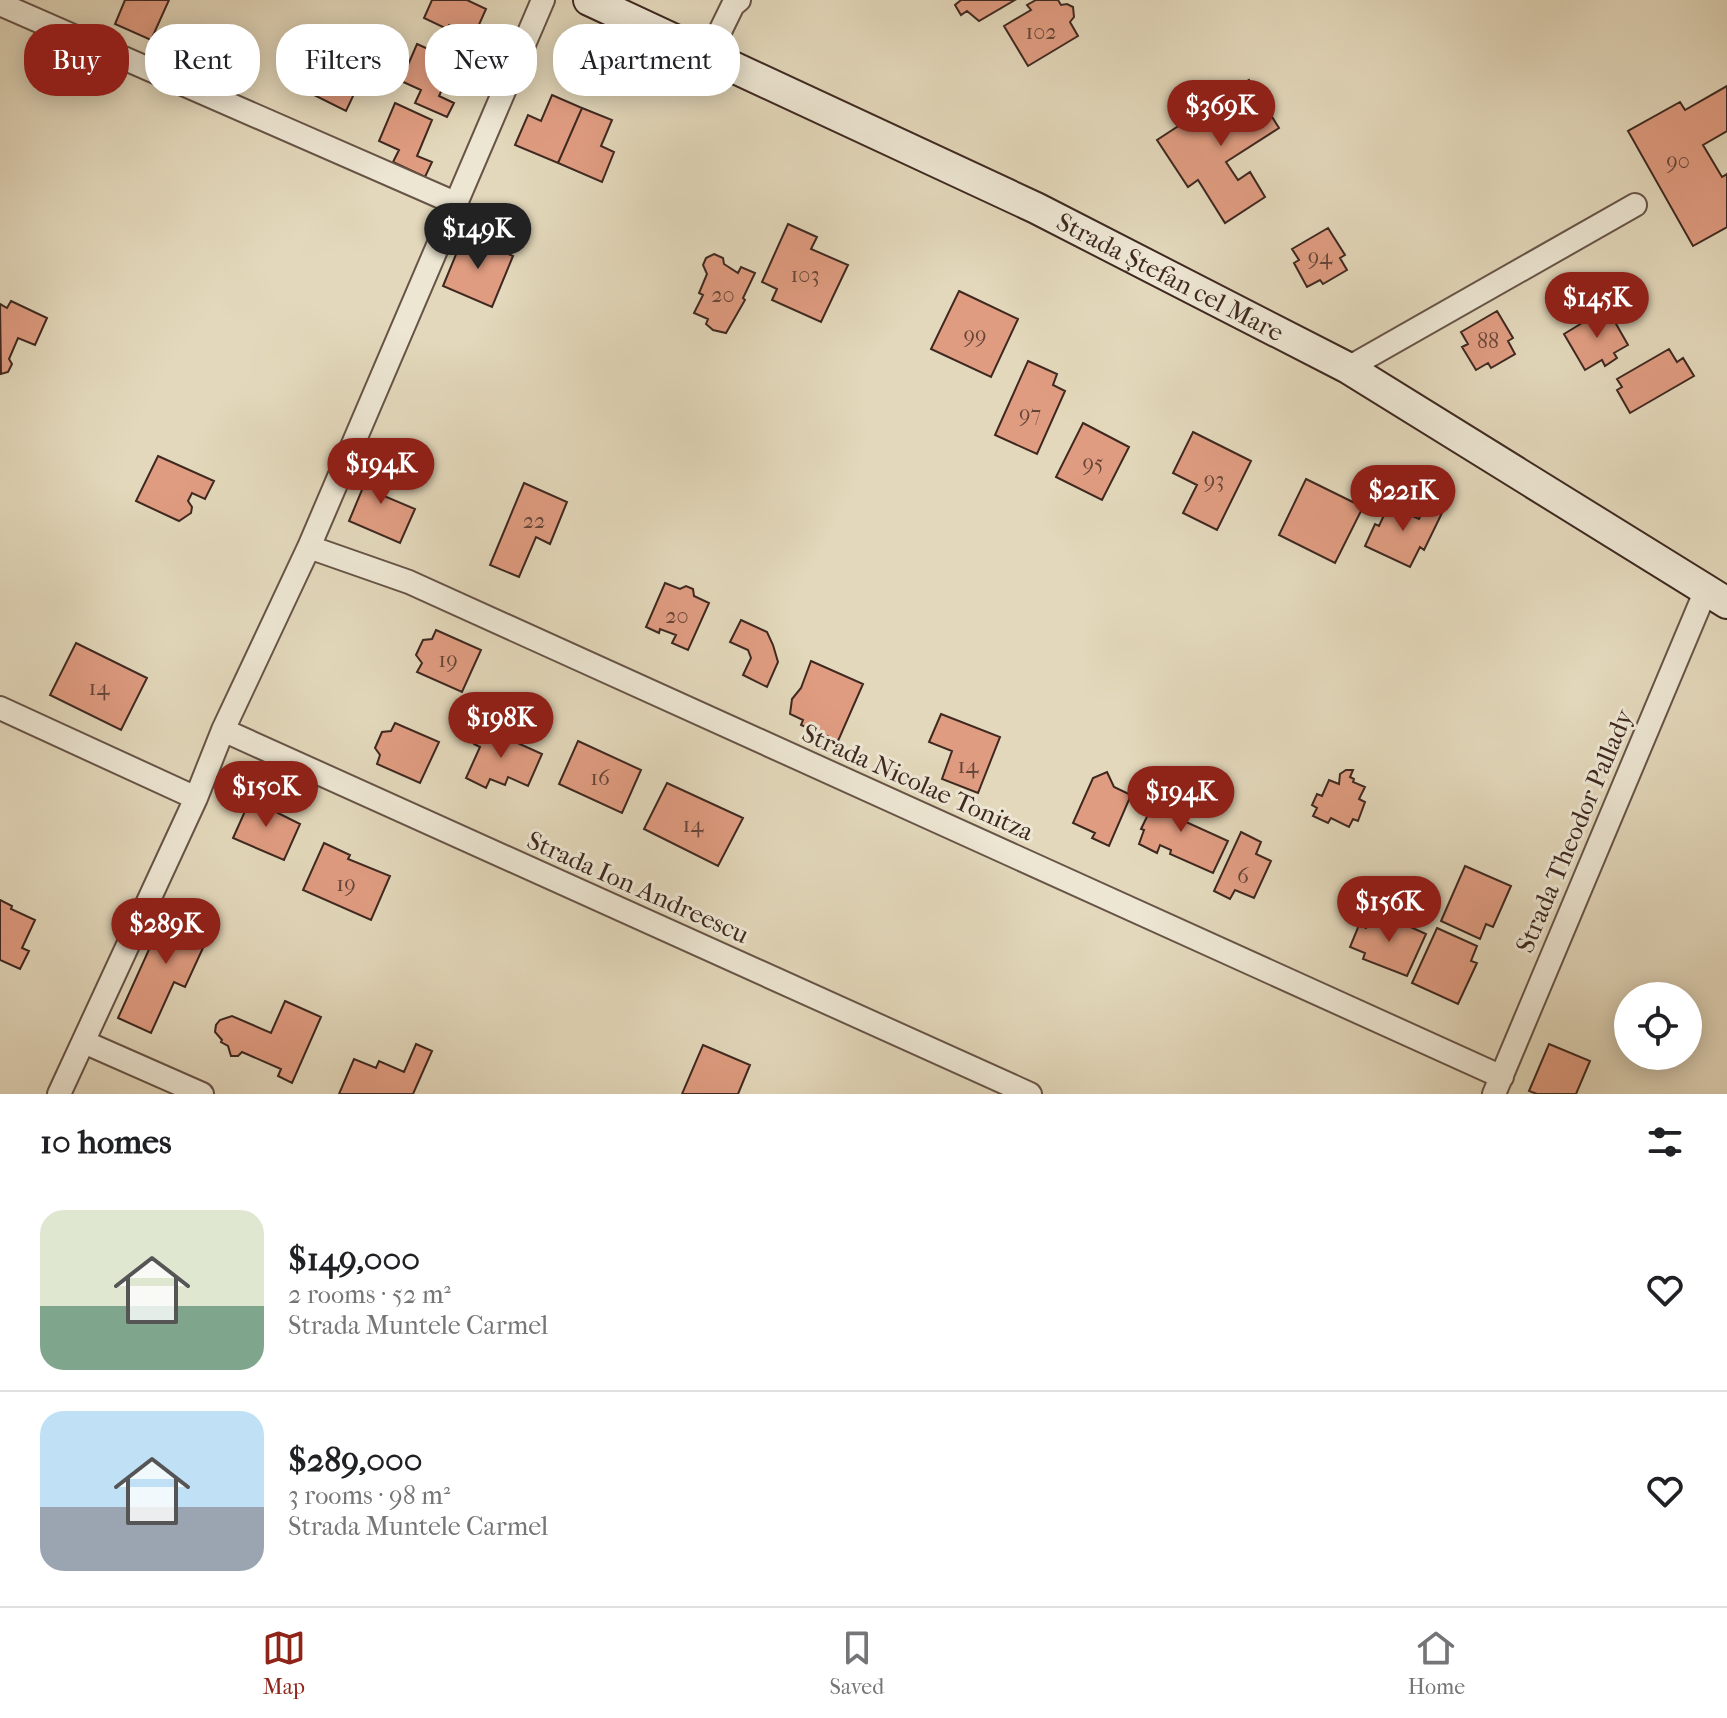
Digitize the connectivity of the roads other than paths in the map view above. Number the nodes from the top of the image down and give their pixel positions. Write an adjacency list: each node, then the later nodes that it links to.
1 (543, 0): 8 (street)
2 (589, 0): 5 (street, Strada Ștefan cel Mare)
3 (739, 0): 6 (street)
4 (0, 4): 8 (street)
5 (642, 24)
6 (724, 24)
7 (740, 69): 10 (street, Strada Ștefan cel Mare)
8 (455, 203): 11 (street)
9 (1635, 205): 10 (street)
10 (1348, 368): 12 (street, Strada Ștefan cel Mare)
11 (309, 547): 14 (street); 17 (street, Strada Nicolae Tonitza)
12 (1716, 597): 17 (street, Strada Theodor Pallady)
13 (0, 708): 15 (street)
14 (223, 730): 15 (street); 20 (street, Strada Ion Andreescu)
15 (196, 798): 16 (street)
16 (84, 1042): 18 (street); 19 (street)
17 (1498, 1086)
18 (59, 1094)
19 (202, 1094)
20 (1030, 1094)

